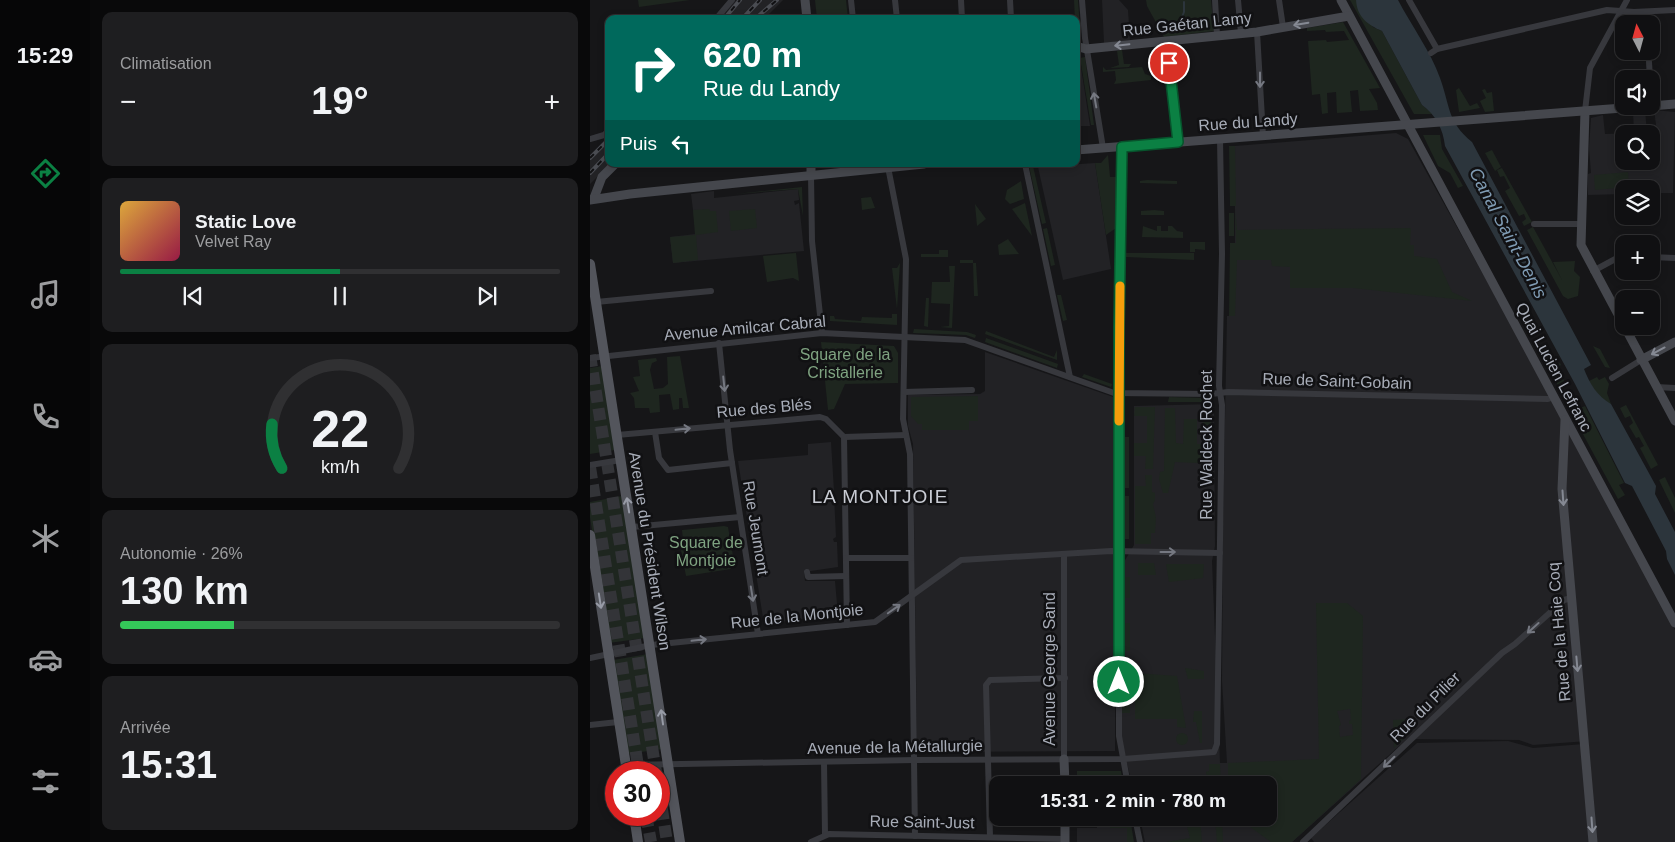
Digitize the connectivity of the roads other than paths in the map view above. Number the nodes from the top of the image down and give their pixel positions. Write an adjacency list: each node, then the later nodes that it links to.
1 (732, 0): 16 (street)
2 (805, 0): 17 (main road)
3 (851, 0): 18 (street)
4 (895, 0): 19 (street)
5 (961, 0): 20 (street)
6 (1010, 0): 21 (street)
7 (1082, 0): 29 (street)
8 (1214, 0): 26 (street)
9 (1238, 0): 25 (street)
10 (1279, 0): 23 (street)
11 (1341, 0): 22 (main road, Quai Lucien Lefranc)
12 (1409, 0): 14 (street)
13 (1627, 0): 14 (street)
14 (1620, 10): 15 (street); 35 (street)
15 (1675, 10)
16 (719, 15)
17 (806, 15)
18 (853, 15)
19 (897, 15)
20 (962, 15)
21 (1011, 15)
22 (1349, 16): 23 (main road, Rue Gaétan Lamy, one-way to 23); 36 (main road, Quai Lucien Lefranc)
23 (1283, 27): 24 (main road, Rue Gaétan Lamy)
24 (1257, 32): 25 (main road, Rue Gaétan Lamy); 38 (street, one-way to 38)
25 (1242, 33): 26 (main road, Rue Gaétan Lamy)
26 (1217, 36): 27 (main road, Rue Gaétan Lamy)
27 (1166, 40): 29 (main road, Rue Gaétan Lamy, one-way to 29); 41 (street)
28 (1080, 47): 29 (main road)
29 (1086, 49): 43 (street, one-way to 29)
30 (1648, 62): 31 (street)
31 (1649, 70)
32 (1675, 104): 33 (main road)
33 (1660, 105)
34 (1615, 109): 35 (main road)
35 (1585, 111): 36 (main road, Rue du Landy); 53 (main road)
36 (1408, 125): 38 (main road, Rue du Landy); 76 (main road, Quai Lucien Lefranc)
37 (605, 134): 39 (street)
38 (1263, 136): 40 (main road, Rue du Landy)
39 (590, 139)
40 (1220, 140): 41 (main road, Rue du Landy); 75 (street, Rue Waldeck Rochet)
41 (1178, 142): 42 (main road, Rue du Landy)
42 (1122, 147): 43 (main road, Rue du Landy); 74 (street)
43 (1102, 148): 44 (main road, Rue du Landy)
44 (1080, 150)
45 (612, 167): 51 (main road)
46 (811, 167): 50 (main road)
47 (897, 167): 49 (main road)
48 (1026, 167): 68 (street)
49 (888, 168): 50 (main road); 62 (street)
50 (811, 175): 51 (main road); 61 (street)
51 (591, 198)
52 (1534, 224): 53 (street)
53 (1581, 224): 58 (main road)
54 (1660, 257): 55 (street)
55 (1675, 258)
56 (1615, 259): 58 (street)
57 (590, 264): 60 (main road, Avenue du Président Wilson)
58 (1593, 271): 67 (main road)
59 (711, 291): 60 (street)
60 (596, 302): 65 (main road, Avenue du Président Wilson)
61 (822, 333): 62 (street, Avenue Amilcar Cabral); 64 (street, Avenue Amilcar Cabral)
62 (904, 337): 68 (street, Avenue Amilcar Cabral); 73 (street)
63 (1675, 342): 67 (main road, one-way to 67)
64 (720, 343): 65 (street, Avenue Amilcar Cabral); 79 (street, Rue Jeumont, one-way to 79)
65 (604, 356): 66 (street, Avenue Amilcar Cabral); 81 (main road, Avenue du Président Wilson)
66 (590, 358)
67 (1641, 360): 69 (street); 70 (main road)
68 (1070, 377): 74 (street, Avenue Amilcar Cabral)
69 (1612, 378)
70 (1656, 387): 71 (street); 78 (main road)
71 (1675, 388)
72 (972, 390): 73 (street)
73 (904, 392): 82 (street)
74 (1119, 393): 75 (street, Rue de Saint-Gobain); 92 (street)
75 (1220, 393): 76 (street, Rue de Saint-Gobain); 93 (street, Rue Waldeck Rochet)
76 (1554, 397): 77 (main road, Quai Lucien Lefranc)
77 (1565, 420): 84 (main road, Quai Lucien Lefranc); 85 (main road, Rue de la Haie Coq)
78 (1675, 421)
79 (728, 425): 80 (street, Rue des Blés, one-way to 79); 83 (street, Rue des Blés); 87 (street, Rue Jeumont)
80 (655, 432): 81 (street, Rue des Blés); 87 (street)
81 (617, 435): 86 (main road, Avenue du Président Wilson)
82 (906, 435): 83 (street); 95 (street)
83 (844, 437): 96 (street)
84 (1580, 448): 85 (main road); 101 (main road, Quai Lucien Lefranc)
85 (1564, 453): 100 (main road, Rue de la Haie Coq, one-way to 100)
86 (621, 460): 88 (street); 90 (main road, Avenue du Président Wilson, one-way to 86)
87 (732, 463): 89 (street, Rue Jeumont)
88 (590, 465)
89 (740, 517): 90 (street); 103 (street, Rue Jeumont, one-way to 103)
90 (632, 527): 104 (main road, Avenue du Président Wilson)
91 (590, 535): 105 (main road, one-way to 105)
92 (1119, 551): 93 (street, Rue de la Montjoie, one-way to 93); 94 (street, Rue de la Montjoie); 113 (street)
93 (1220, 552): 110 (street, Rue Waldeck Rochet)
94 (1064, 554): 99 (street, Rue de la Montjoie); 107 (street, Avenue George Sand)
95 (911, 558): 96 (street); 99 (street)
96 (846, 560): 98 (street)
97 (807, 572): 98 (street)
98 (846, 576): 102 (street)
99 (910, 597): 102 (street, Rue de la Montjoie, one-way to 99); 114 (street)
100 (1571, 598): 133 (street, Rue du Pilier, one-way to 133); 134 (main road, Rue de la Haie Coq, one-way to 134)
101 (1675, 623)
102 (847, 625): 103 (street, Rue de la Montjoie)
103 (758, 634): 104 (street, Rue de la Montjoie, one-way to 103)
104 (650, 645): 105 (street, Rue de la Montjoie); 116 (main road, Avenue du Président Wilson, one-way to 104)
105 (608, 654): 106 (street, Rue de la Montjoie); 108 (main road)
106 (590, 658)
107 (1065, 678): 111 (street); 112 (street, Avenue George Sand)
108 (618, 722): 109 (street); 115 (main road)
109 (590, 725)
110 (1216, 750): 113 (street, Avenue de la Métallurgie)
111 (989, 759): 112 (street, Avenue de la Métallurgie); 114 (street, Avenue de la Métallurgie); 127 (street)
112 (1064, 759): 113 (street, Avenue de la Métallurgie); 119 (main road, Avenue George Sand)
113 (1123, 759): 120 (street)
114 (915, 760): 117 (street, Avenue de la Métallurgie); 126 (street)
115 (625, 761)
116 (667, 761)
117 (824, 762): 118 (street, Avenue de la Métallurgie); 125 (street)
118 (670, 766)
119 (1064, 776)
120 (1126, 776)
121 (670, 779): 130 (main road, Avenue du Président Wilson)
122 (636, 826): 129 (main road)
123 (1065, 826): 128 (main road)
124 (1137, 826): 132 (street)
125 (825, 834): 126 (street, Rue Saint-Just); 131 (street)
126 (915, 836): 127 (street, Rue Saint-Just)
127 (990, 837): 128 (street, Rue Saint-Just)
128 (1065, 840)
129 (638, 842)
130 (680, 842)
131 (811, 842)
132 (1140, 842)
133 (1303, 842)
134 (1593, 842)

